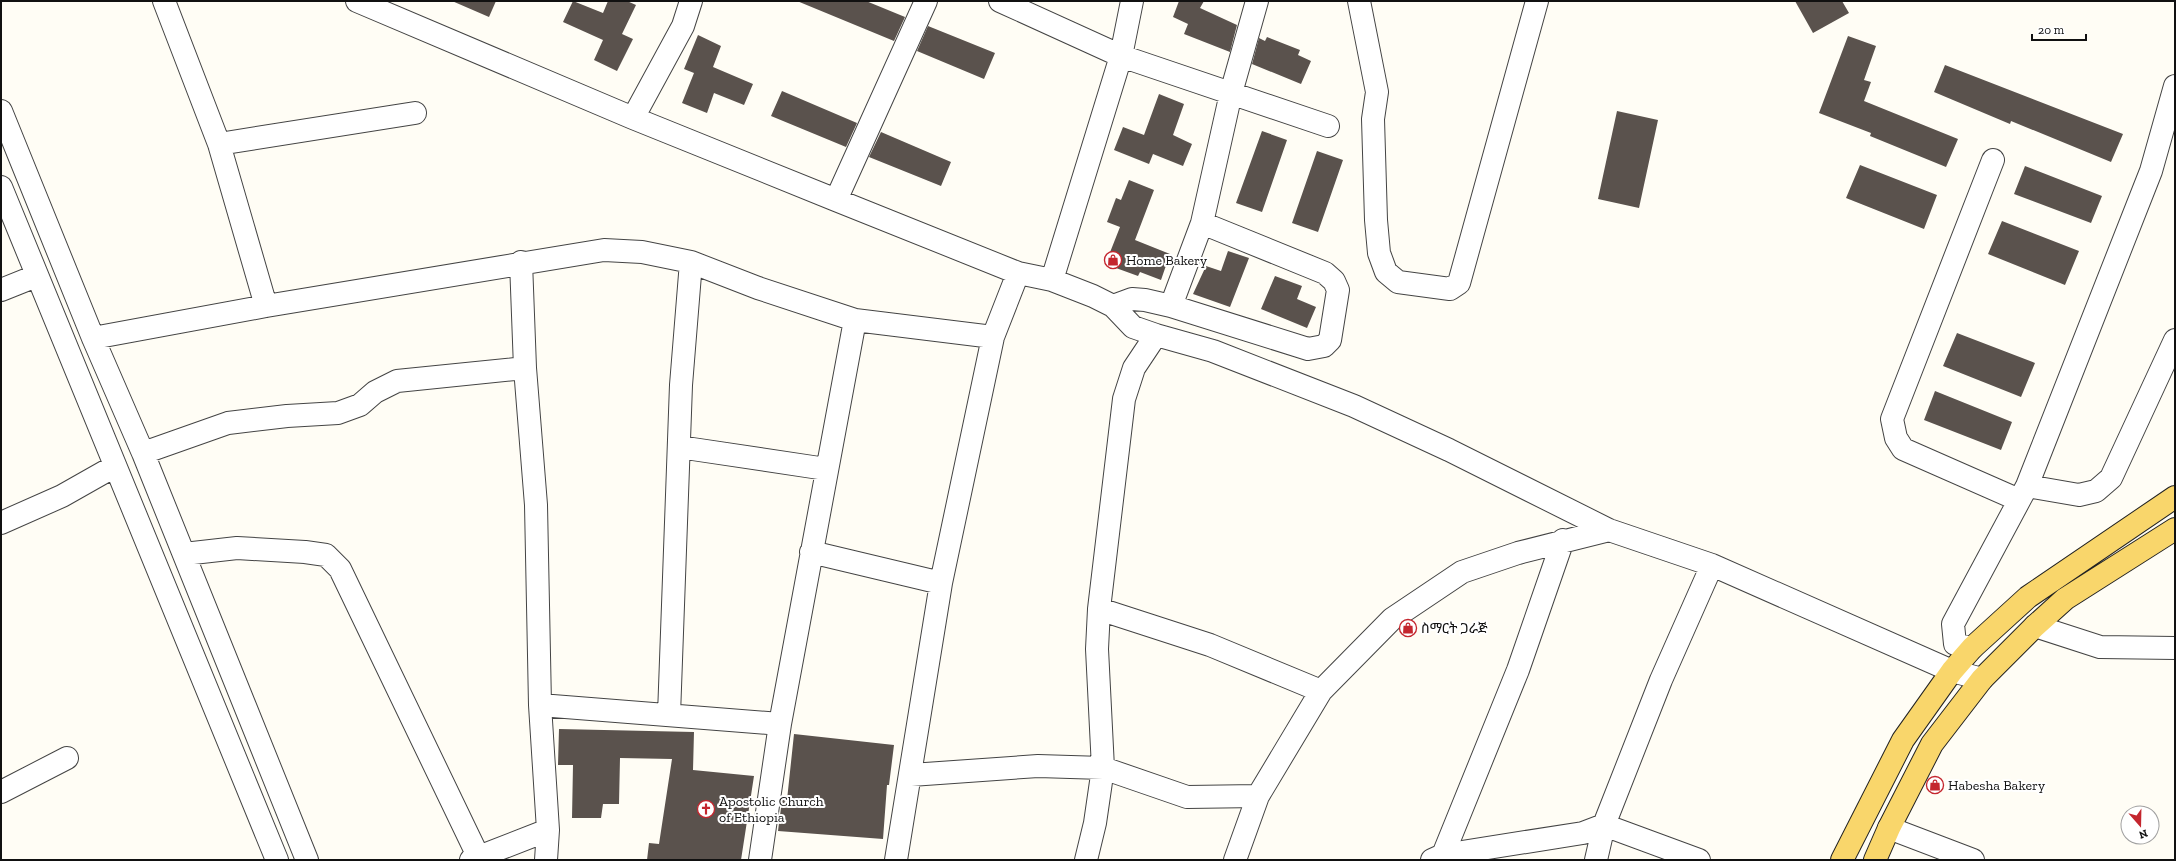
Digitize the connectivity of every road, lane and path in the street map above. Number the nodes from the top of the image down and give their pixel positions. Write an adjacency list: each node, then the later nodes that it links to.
1 (164, 1): 17 (street)
2 (357, 1): 15 (street)
3 (691, 1): 15 (street)
4 (926, 1): 20 (street)
5 (1000, 1): 10 (street)
6 (1132, 1): 10 (street)
7 (1257, 1): 12 (street)
8 (1359, 1): 9 (street)
9 (1537, 1)
10 (1121, 56): 12 (street); 26 (street)
11 (2175, 86): 43 (street)
12 (1231, 93): 16 (street); 21 (street)
13 (1, 111): 34 (street)
14 (416, 114): 17 (street)
15 (632, 118): 20 (street)
16 (1328, 126)
17 (219, 144): 28 (street)
18 (1993, 160): 43 (street)
19 (1, 187): 25 (street)
20 (836, 200): 24 (street)
21 (1202, 224): 30 (street); 30 (street)
22 (521, 262): 23 (street); 28 (street); 36 (street)
23 (691, 262): 31 (street); 39 (street)
24 (1018, 273): 26 (street); 33 (street)
25 (36, 276): 27 (street); 38 (street)
26 (1052, 280): 29 (street)
27 (1, 290)
28 (266, 306): 34 (street)
29 (1113, 306): 30 (street); 32 (street)
30 (1171, 306)
31 (855, 320): 33 (street); 42 (street)
32 (1156, 335): 47 (street); 53 (street)
33 (993, 337): 52 (street)
34 (93, 338): 37 (street)
35 (2175, 340): 43 (street)
36 (526, 368): 40 (street); 60 (street)
37 (116, 390): 38 (street); 40 (street)
38 (90, 403): 41 (street)
39 (679, 447): 42 (street); 61 (street)
40 (143, 453): 50 (street)
41 (116, 466): 45 (street); 73 (street)
42 (826, 469): 49 (street)
43 (2023, 493): 55 (street)
44 (2175, 497): 55 (main road)
45 (1, 523)
46 (2175, 529): 54 (main road)
47 (1609, 530): 48 (street); 51 (street)
48 (1563, 540): 59 (street); 72 (street)
49 (811, 552): 52 (street); 62 (street)
50 (184, 554): 71 (street); 74 (street)
51 (1712, 565): 57 (street); 68 (street)
52 (941, 583): 65 (street)
53 (1099, 609): 59 (street); 64 (street)
54 (2035, 626): 56 (street); 58 (main road)
55 (1972, 648): 57 (main road)
56 (2175, 648)
57 (1952, 671): 58 (street); 82 (main road)
58 (1982, 679): 69 (main road)
59 (1321, 691): 67 (street)
60 (540, 705): 61 (street); 70 (street)
61 (669, 715): 62 (street)
62 (780, 724): 76 (street)
63 (67, 758): 66 (street)
64 (1103, 768): 65 (street); 67 (street); 78 (street)
65 (911, 775): 77 (street)
66 (1, 792)
67 (1258, 796): 79 (street)
68 (1604, 825): 72 (street); 80 (street); 81 (street)
69 (1889, 828): 83 (main road); 84 (street)
70 (548, 830): 71 (street); 75 (street)
71 (474, 858)
72 (1437, 858)
73 (277, 860)
74 (307, 860)
75 (546, 860)
76 (760, 860)
77 (896, 860)
78 (1086, 860)
79 (1235, 860)
80 (1596, 860)
81 (1700, 860)
82 (1842, 860)
83 (1875, 860)
84 (1973, 860)

